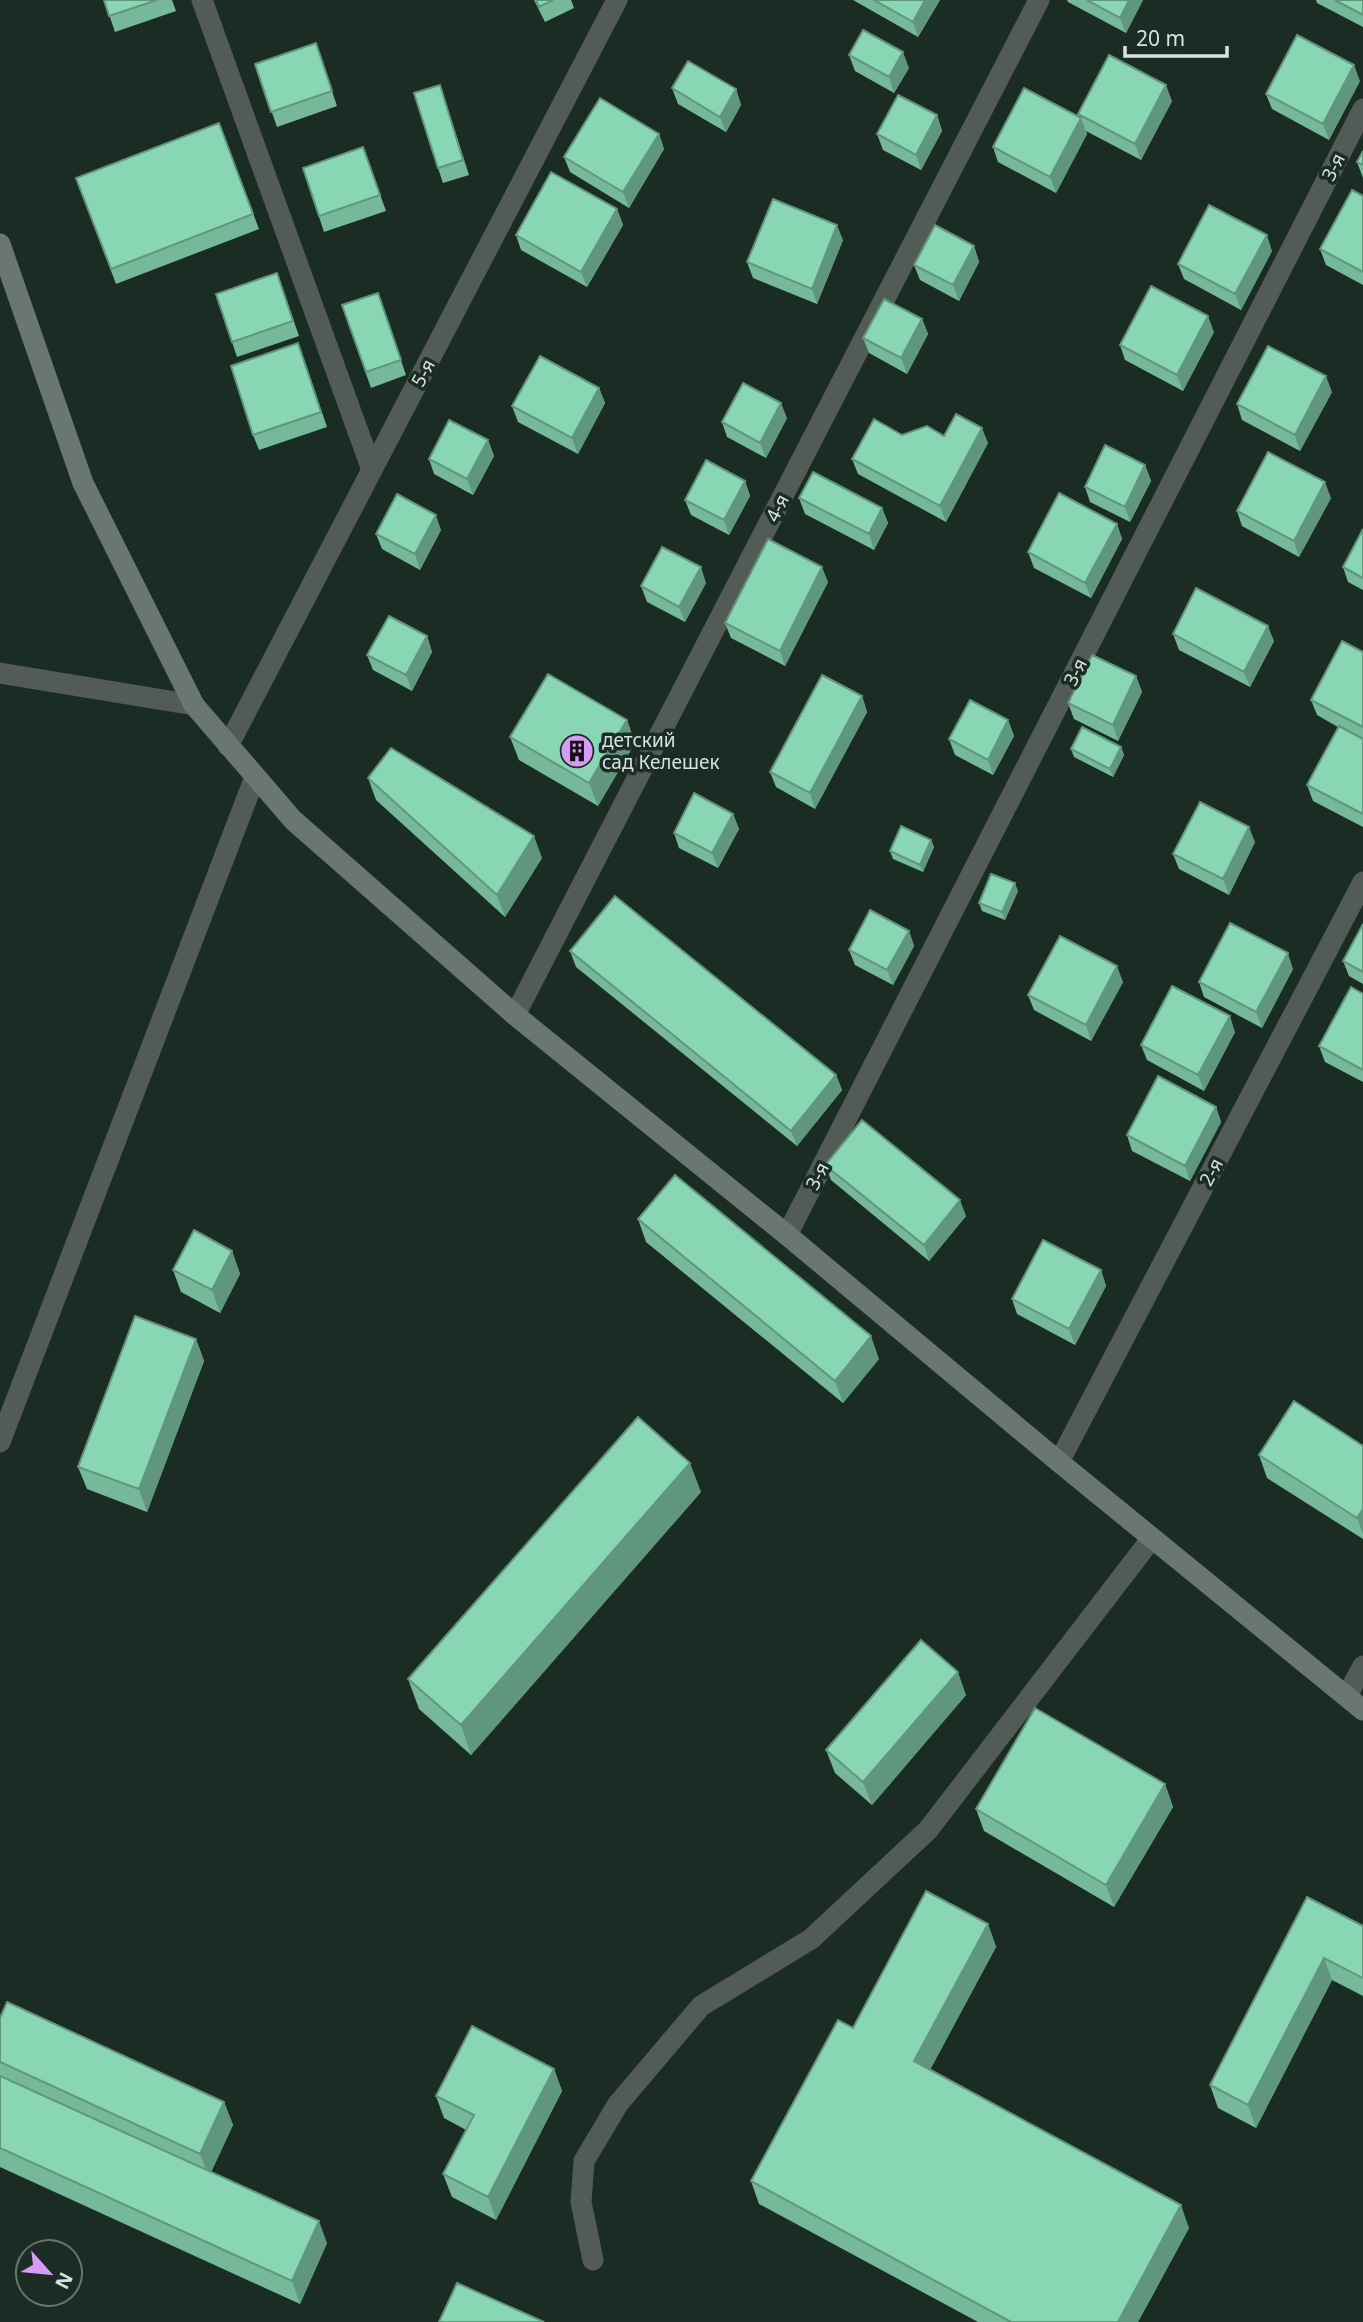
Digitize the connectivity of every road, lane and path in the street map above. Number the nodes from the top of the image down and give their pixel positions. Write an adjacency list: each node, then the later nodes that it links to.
1 (202, 0): 7 (street)
2 (617, 0): 4 (street, 5-я)
3 (1039, 0): 13 (street, 4-я)
4 (603, 10): 7 (street, 5-я)
5 (1363, 108): 14 (street, 3-я)
6 (0, 244): 9 (street)
7 (372, 470): 10 (street, 5-я)
8 (0, 673): 9 (street)
9 (194, 705): 10 (street)
10 (228, 746): 11 (street)
11 (255, 777): 13 (street); 15 (street)
12 (1363, 882): 16 (street, 2-я)
13 (515, 1015): 14 (street)
14 (787, 1235): 16 (street)
15 (0, 1442)
16 (1059, 1462): 17 (street)
17 (1152, 1538): 19 (street); 20 (street)
18 (1363, 1666): 19 (street)
19 (1355, 1703)
20 (593, 2260)

